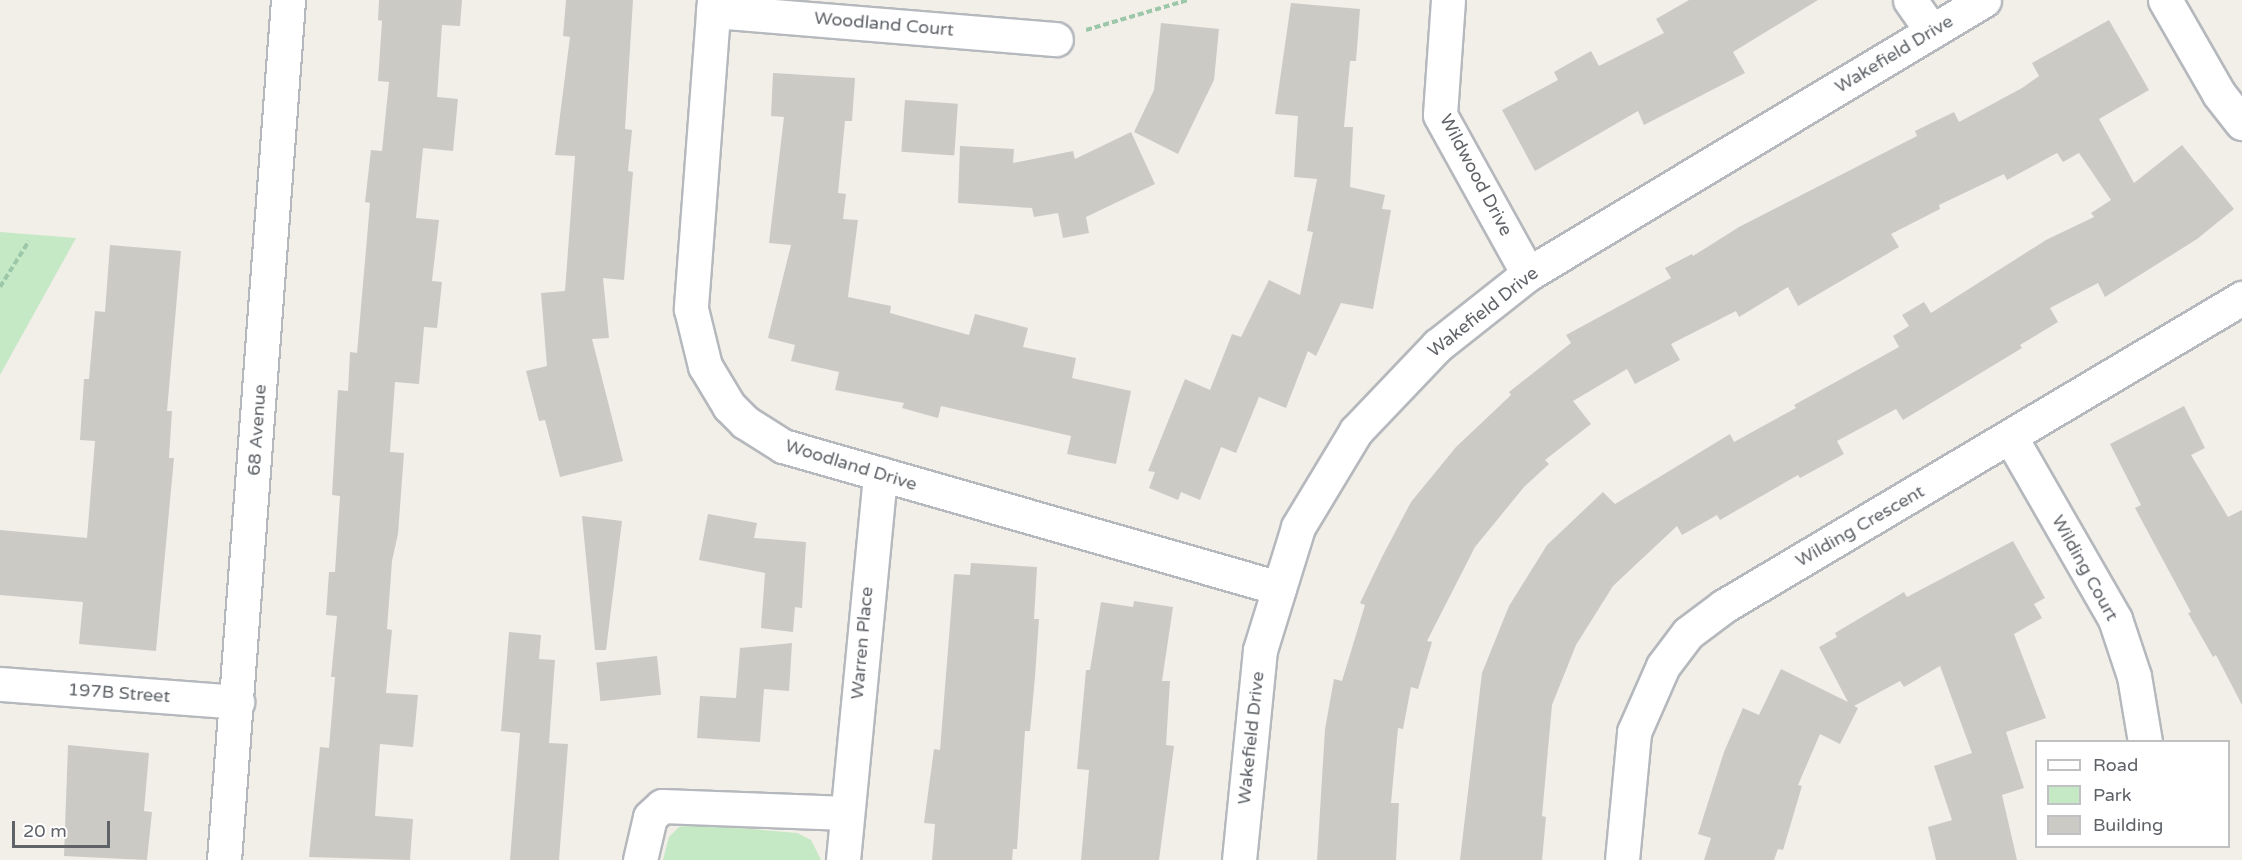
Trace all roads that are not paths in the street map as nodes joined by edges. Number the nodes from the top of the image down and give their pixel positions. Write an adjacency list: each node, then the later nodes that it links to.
1 (288, 0): 16 (street, 68 Avenue)
2 (1448, 0): 10 (street, Wildwood Drive)
3 (1910, 0): 7 (street)
4 (1984, 0): 7 (street, Wakefield Drive)
5 (2165, 0): 9 (street)
6 (713, 5): 8 (street, Woodland Court); 13 (street, Woodland Drive)
7 (1932, 31): 10 (street, Wakefield Drive)
8 (1056, 39)
9 (2242, 123)
10 (1528, 274): 14 (street, Wakefield Drive)
11 (2242, 298): 12 (street, Wilding Crescent)
12 (2011, 438): 17 (street, Wilding Court); 23 (street, Wilding Crescent)
13 (880, 474): 14 (street, Woodland Drive); 18 (street, Warren Place)
14 (1280, 588): 22 (street, Wakefield Drive)
15 (0, 684): 16 (street, 197B Street)
16 (237, 702): 19 (street, 68 Avenue)
17 (2145, 740)
18 (847, 813): 20 (street); 21 (street, Warren Place)
19 (224, 860)
20 (640, 860)
21 (843, 860)
22 (1239, 860)
23 (1622, 860)

